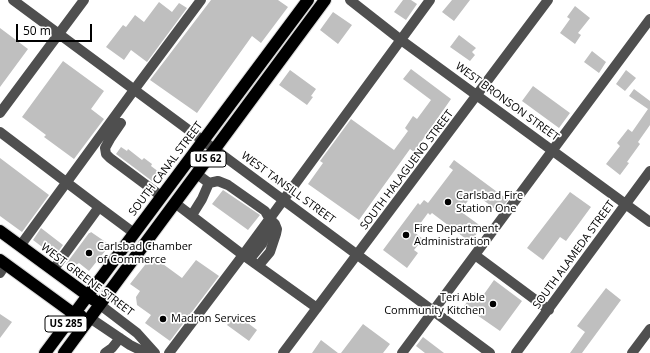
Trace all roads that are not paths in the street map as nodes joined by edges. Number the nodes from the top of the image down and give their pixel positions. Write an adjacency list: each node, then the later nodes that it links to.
1 (12, 0): 10 (street, WEST TANSILL STREET)
2 (84, 0): 10 (street)
3 (201, 0): 12 (street)
4 (308, 0): 17 (highway, SOUTH CANAL STREET / US 62)
5 (325, 0): 18 (highway, US 62)
6 (350, 0): 11 (street, WEST BRONSON STREET)
7 (430, 0): 11 (street)
8 (548, 0): 13 (street, SOUTH HALAGUENO STREET)
9 (650, 19): 19 (street)
10 (58, 34): 12 (street, WEST TANSILL STREET); 14 (street)
11 (401, 40): 13 (street, WEST BRONSON STREET); 25 (street)
12 (134, 90): 17 (street, WEST TANSILL STREET); 22 (street)
13 (478, 95): 19 (street, WEST BRONSON STREET); 35 (street, SOUTH HALAGUENO STREET)
14 (0, 112)
15 (121, 124): 24 (street)
16 (0, 132): 22 (street)
17 (203, 140): 18 (street, WEST TANSILL STREET); 24 (highway, SOUTH CANAL STREET / US 62)
18 (215, 149): 21 (highway, US 62); 25 (street, WEST TANSILL STREET)
19 (552, 150): 27 (street, WEST BRONSON STREET); 36 (street)
20 (650, 171): 27 (street, SOUTH ALAMEDA STREET)
21 (197, 174): 23 (street); 26 (highway, US 62)
22 (66, 183): 28 (street); 34 (street)
23 (209, 183): 29 (street); 30 (street)
24 (161, 196): 33 (highway, SOUTH CANAL STREET / US 62)
25 (284, 200): 30 (street); 35 (street, WEST TANSILL STREET)
26 (175, 202): 29 (street); 42 (highway, US 62)
27 (626, 204): 31 (street, WEST BRONSON STREET); 44 (street, SOUTH ALAMEDA STREET)
28 (98, 207): 33 (street); 40 (street)
29 (192, 215): 37 (street)
30 (269, 218): 37 (street); 38 (street)
31 (650, 222)
32 (0, 231): 34 (highway, WEST GREENE STREET)
33 (134, 233): 41 (highway, SOUTH CANAL STREET / US 62)
34 (20, 246): 40 (highway, WEST GREENE STREET)
35 (358, 255): 43 (street, SOUTH HALAGUENO STREET); 45 (street, WEST TANSILL STREET)
36 (475, 255): 44 (street); 45 (street)
37 (246, 257): 38 (street); 55 (street)
38 (259, 265): 43 (street)
39 (2, 266): 46 (highway)
40 (52, 270): 41 (highway, WEST GREENE STREET)
41 (88, 296): 42 (highway, WEST GREENE STREET); 46 (highway, SOUTH CANAL STREET / US 285)
42 (99, 304): 47 (highway, US 62); 54 (street, WEST GREENE STREET)
43 (317, 308): 56 (street, SOUTH HALAGUENO STREET)
44 (549, 310): 59 (street, SOUTH ALAMEDA STREET)
45 (433, 311): 57 (street); 58 (street, WEST TANSILL STREET)
46 (74, 314): 47 (highway); 50 (highway, SOUTH CANAL STREET / US 285)
47 (90, 318): 49 (street); 51 (highway, US 285)
48 (650, 329): 60 (street)
49 (120, 338): 52 (street); 53 (street)
50 (45, 353)
51 (64, 353)
52 (105, 353)
53 (146, 353)
54 (155, 353)
55 (169, 353)
56 (283, 353)
57 (402, 353)
58 (490, 353)
59 (516, 353)
60 (632, 353)

